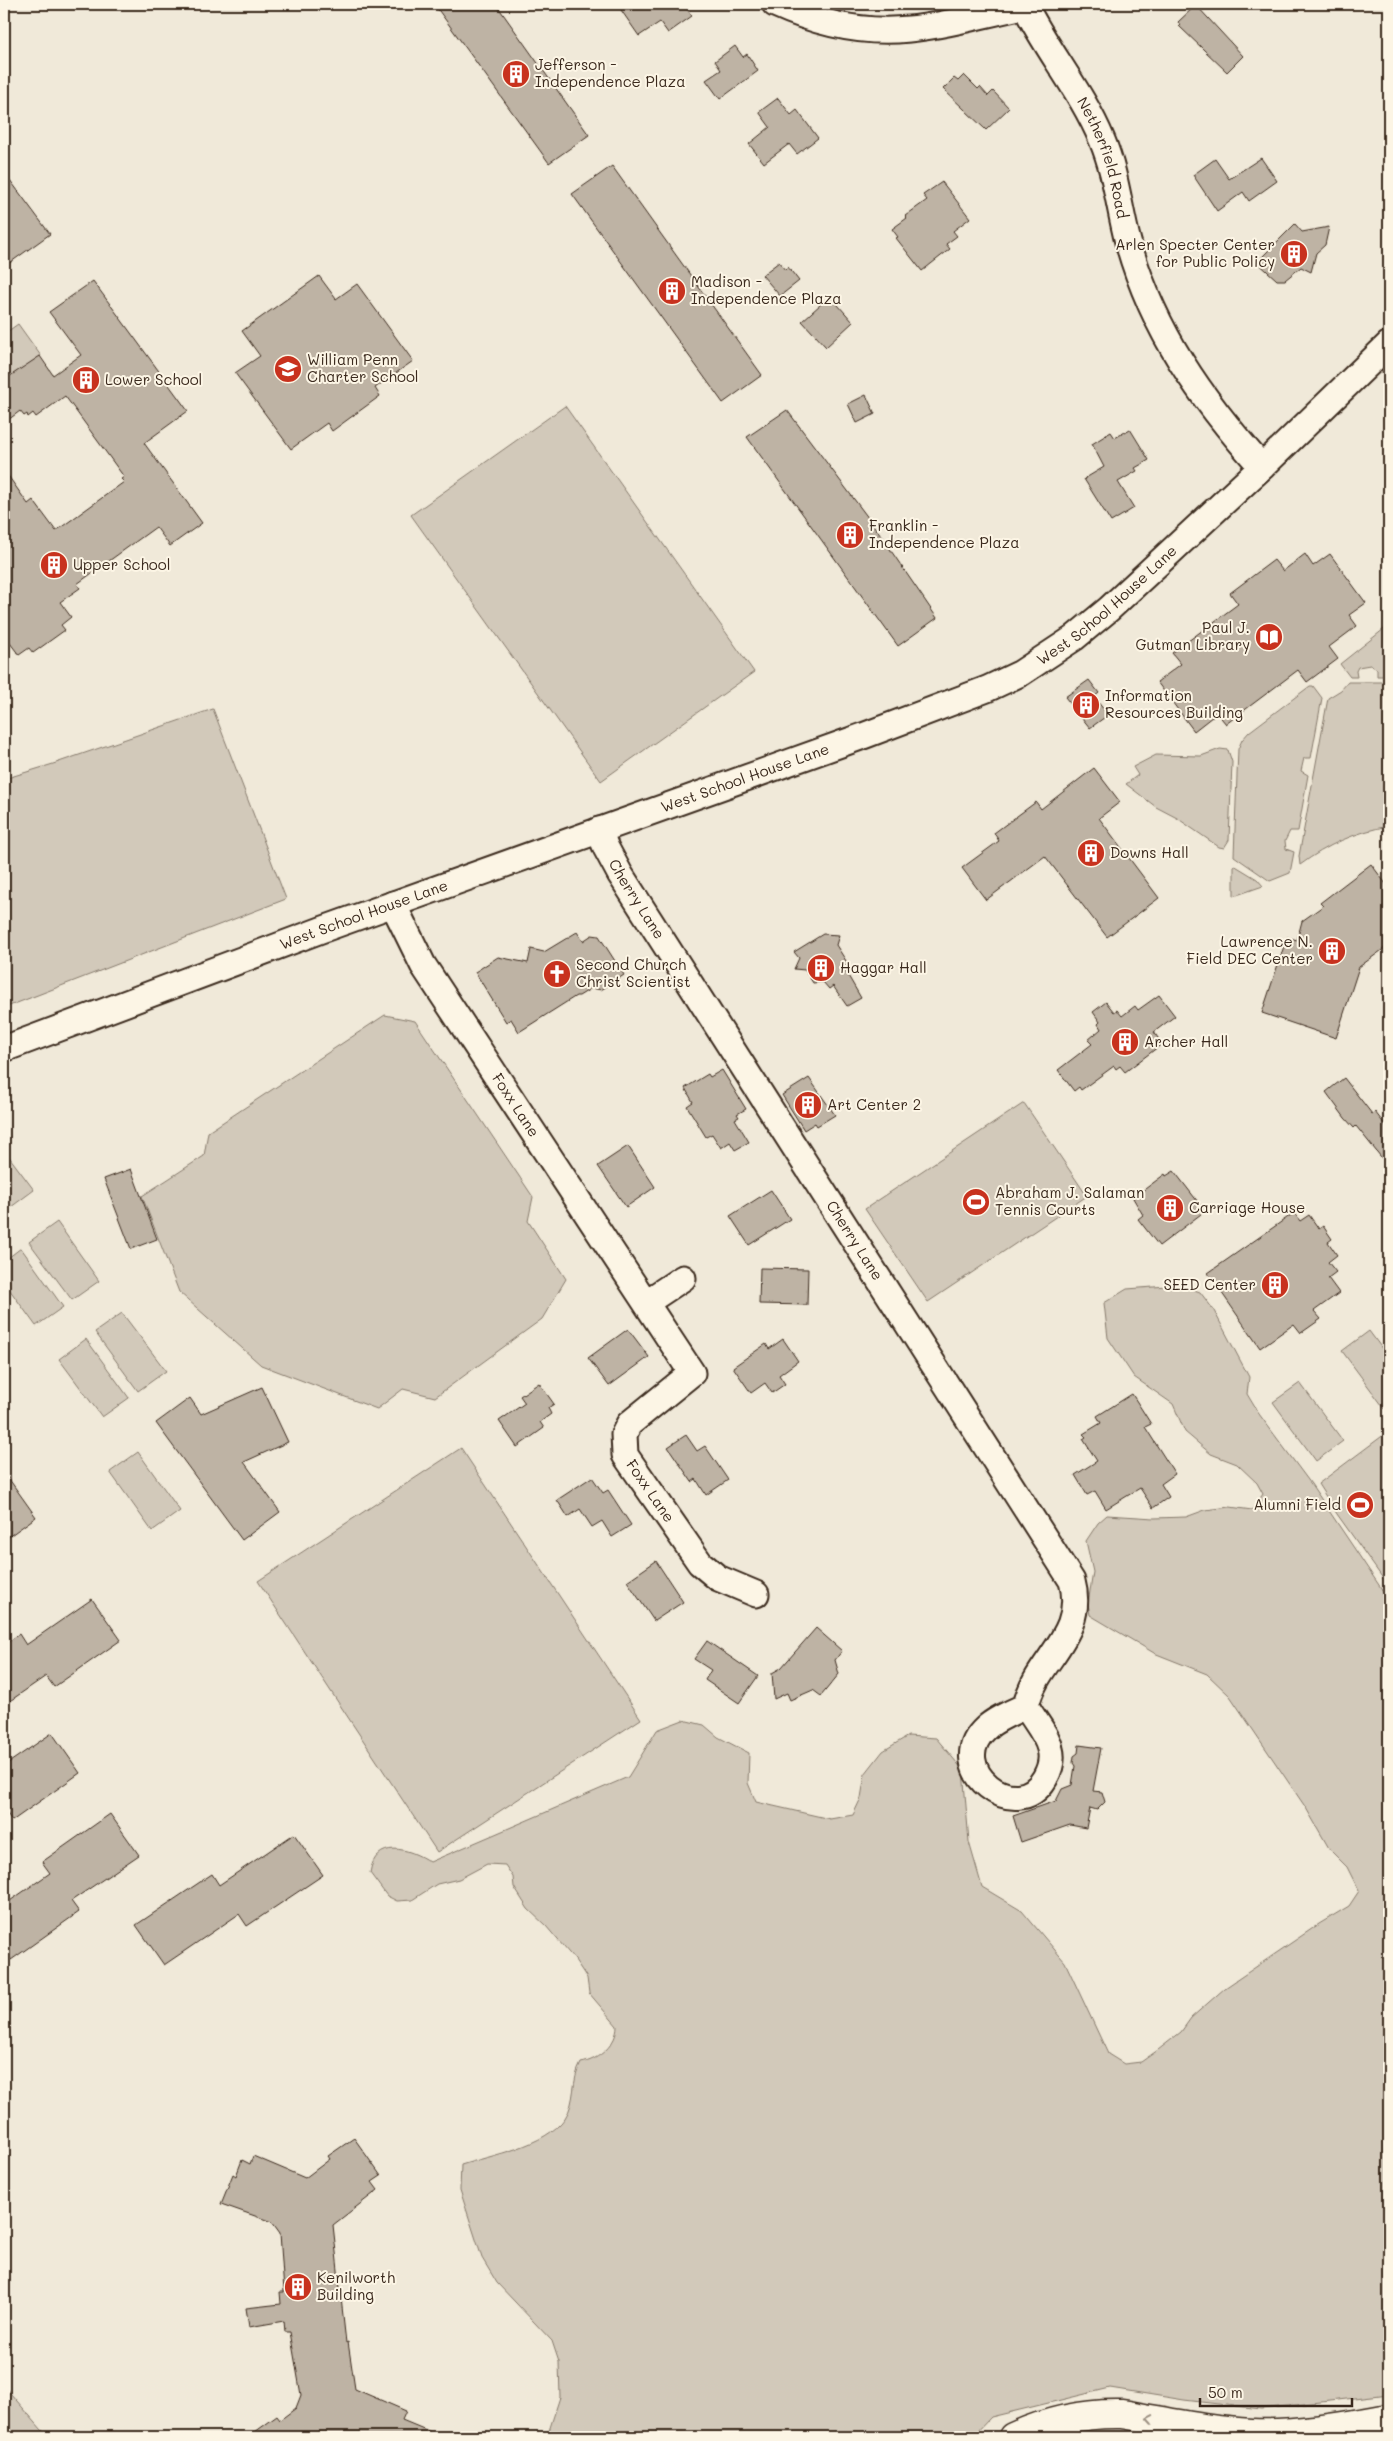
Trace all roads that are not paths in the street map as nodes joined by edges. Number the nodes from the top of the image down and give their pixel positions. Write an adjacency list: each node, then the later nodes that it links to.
1 (775, 4): 2 (street)
2 (1025, 5): 4 (street, Netherfield Road)
3 (1389, 344): 4 (street, West School House Lane)
4 (1262, 467): 5 (street, West School House Lane)
5 (599, 830): 6 (street, West School House Lane); 11 (street, Cherry Lane)
6 (393, 904): 7 (street, West School House Lane); 9 (street, Foxx Lane)
7 (4, 1049)
8 (683, 1278): 9 (street)
9 (647, 1302): 10 (street, Foxx Lane)
10 (756, 1594)
11 (1026, 1706)
12 (1389, 2418): 13 (main road, one-way to 13)
13 (1013, 2437)

